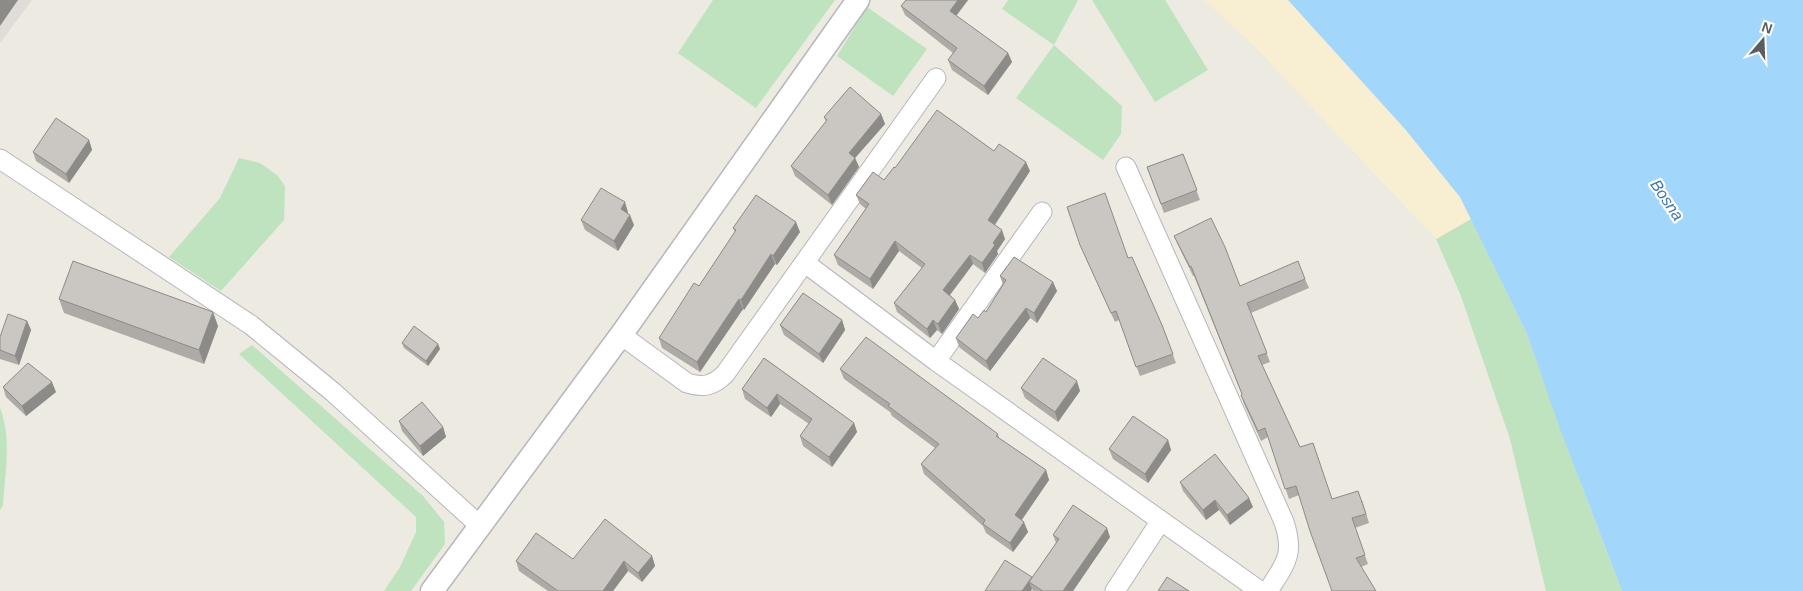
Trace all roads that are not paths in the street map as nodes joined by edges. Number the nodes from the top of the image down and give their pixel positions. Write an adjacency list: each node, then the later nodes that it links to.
1 (858, 0): 7 (street)
2 (936, 78): 6 (street)
3 (0, 159): 10 (street)
4 (1126, 167): 14 (street)
5 (1042, 212): 8 (street)
6 (805, 263): 7 (street); 8 (street)
7 (621, 335): 10 (street)
8 (936, 361): 9 (street)
9 (1160, 522): 12 (street); 13 (street)
10 (479, 525): 11 (street)
11 (432, 591)
12 (1115, 591)
13 (1260, 591)
14 (1268, 591)

